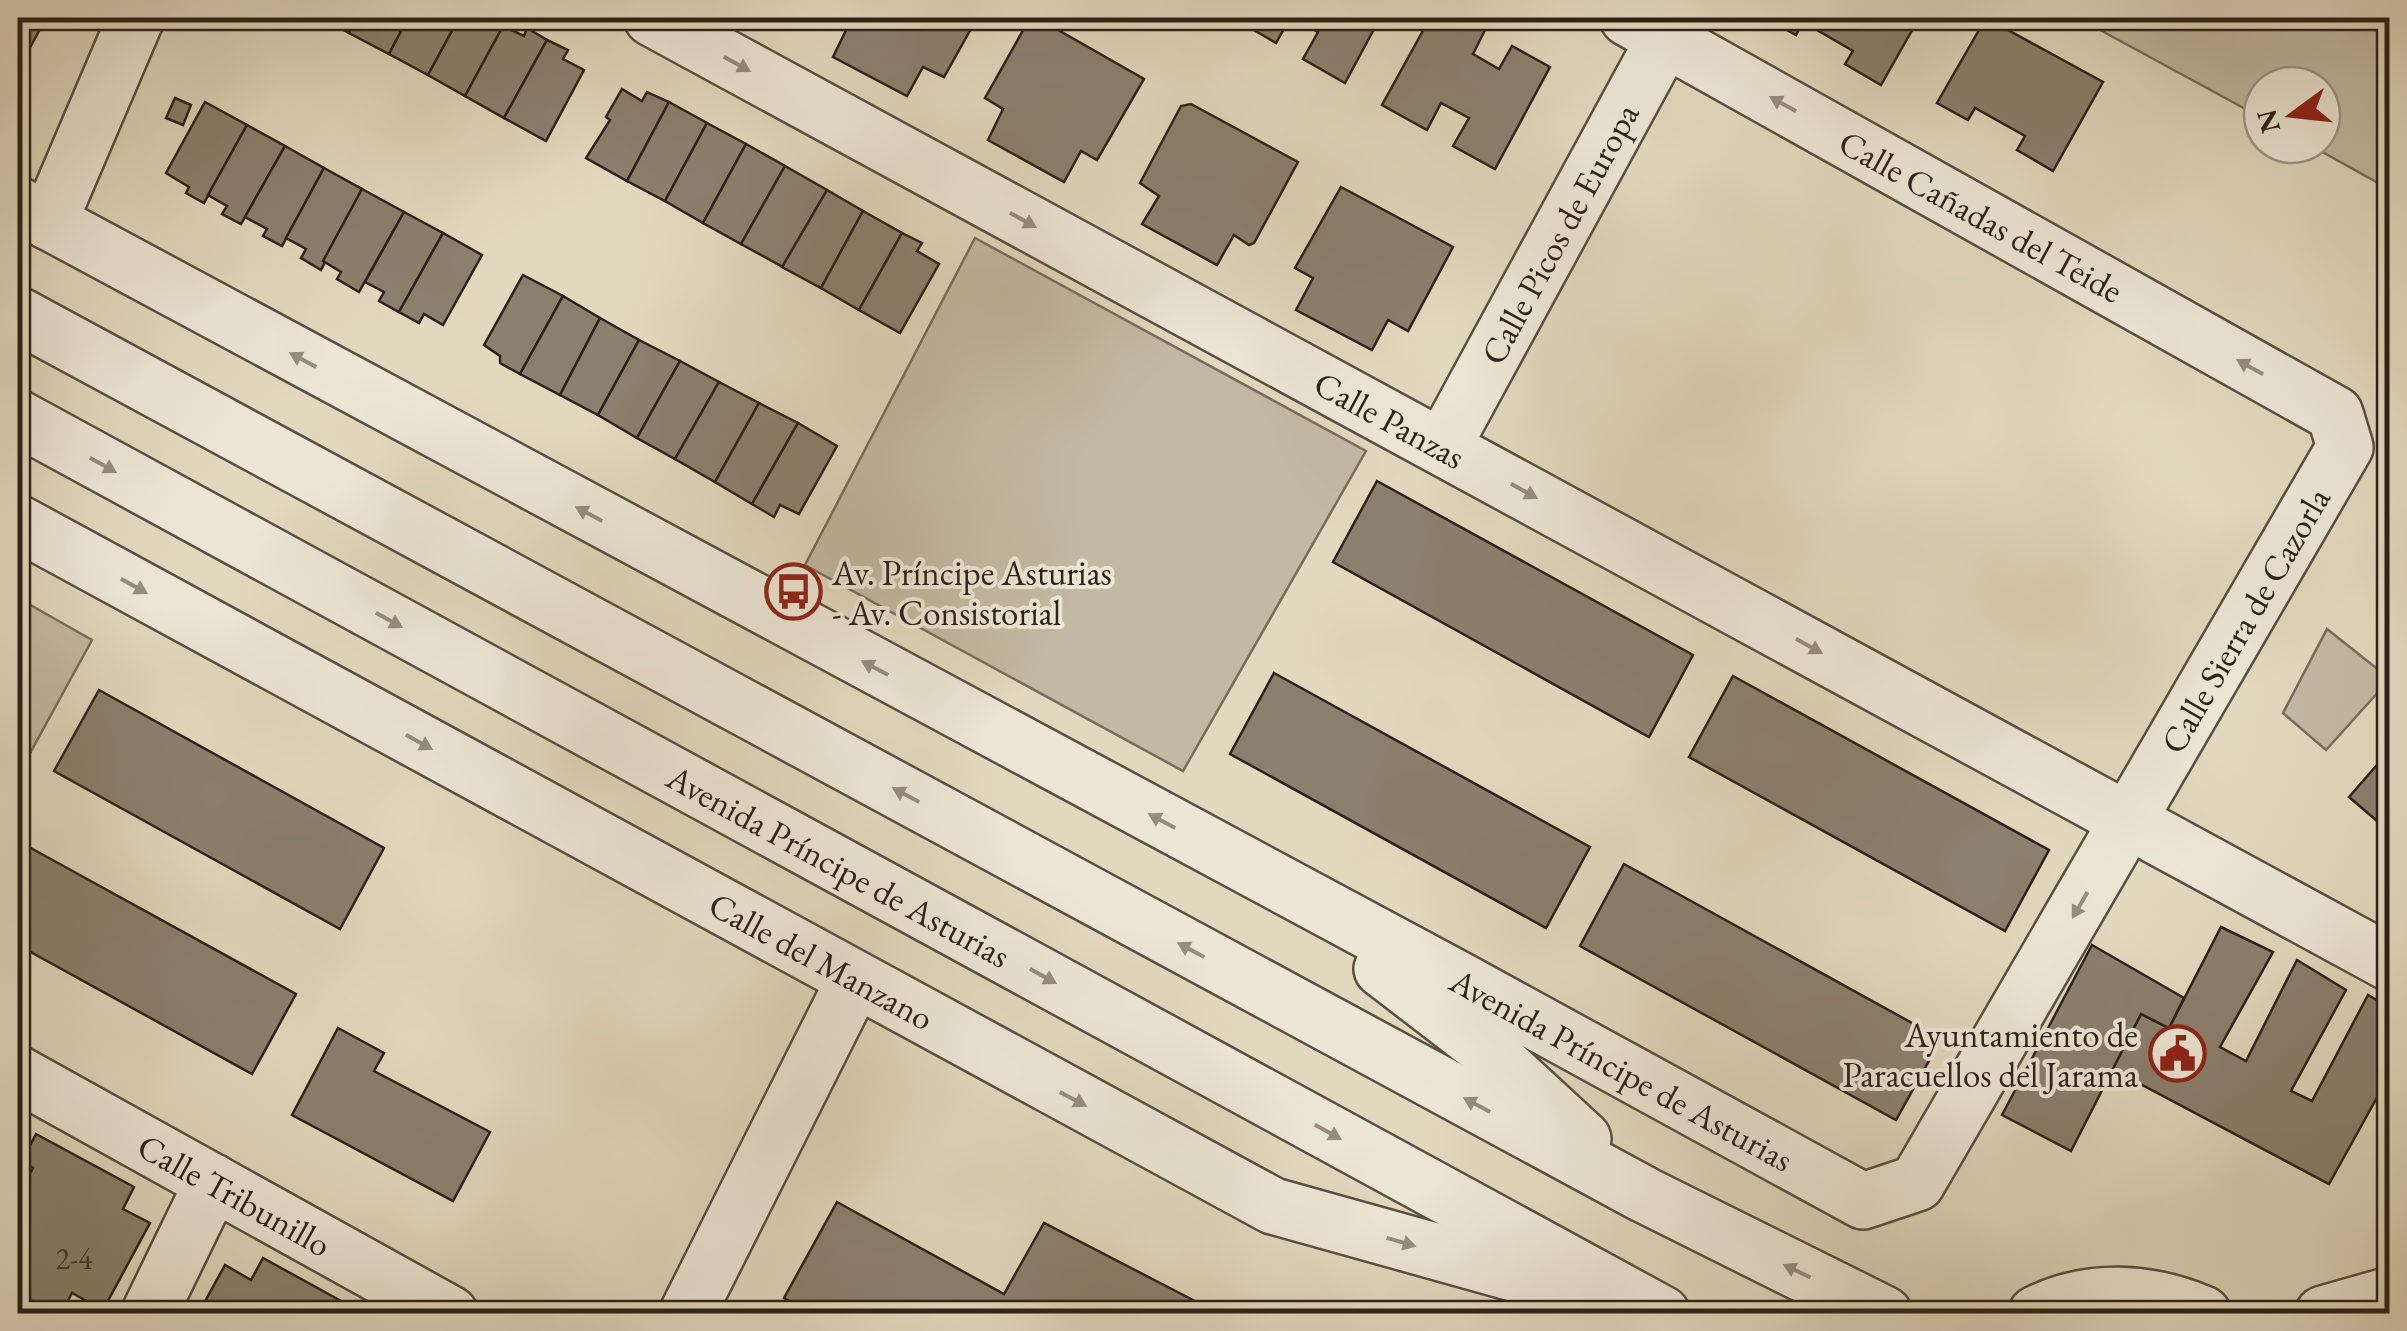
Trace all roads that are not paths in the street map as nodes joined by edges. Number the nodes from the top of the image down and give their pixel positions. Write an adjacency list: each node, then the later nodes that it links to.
1 (136, 18): 4 (street)
2 (652, 18): 8 (street, Calle Panzas, one-way to 8)
3 (1656, 24): 6 (street, Calle Cañadas del Teide, one-way to 3); 8 (street, Calle Picos de Europa)
4 (33, 214): 11 (street, Avenida Príncipe de Asturias, one-way to 4)
5 (18, 315): 16 (street, Avenida Príncipe de Asturias, one-way to 5)
6 (2334, 414): 10 (street, Calle Sierra de Cazorla)
7 (18, 418): 22 (street, Avenida Príncipe de Asturias, one-way to 22)
8 (1443, 446): 10 (street, Calle Panzas, one-way to 10)
9 (18, 523): 13 (street, Calle del Manzano, one-way to 13)
10 (2129, 821): 12 (street); 17 (street, Calle Sierra de Cazorla, one-way to 17)
11 (1221, 852): 16 (street, Avenida Príncipe de Asturias); 17 (street, Avenida Príncipe de Asturias)
12 (2390, 963)
13 (854, 980): 21 (street); 22 (street, Calle del Manzano, one-way to 22)
14 (18, 1074): 15 (street, Calle Tribunillo)
15 (213, 1182): 19 (street); 20 (street, Calle Tribunillo)
16 (1644, 1195): 23 (street, Avenida Príncipe de Asturias, one-way to 16)
17 (1863, 1201)
18 (2390, 1294): 26 (street)
19 (148, 1314)
20 (450, 1314)
21 (688, 1314)
22 (1660, 1314)
23 (1884, 1314)
24 (2036, 1314): 25 (street)
25 (2203, 1314)
26 (2323, 1314)

